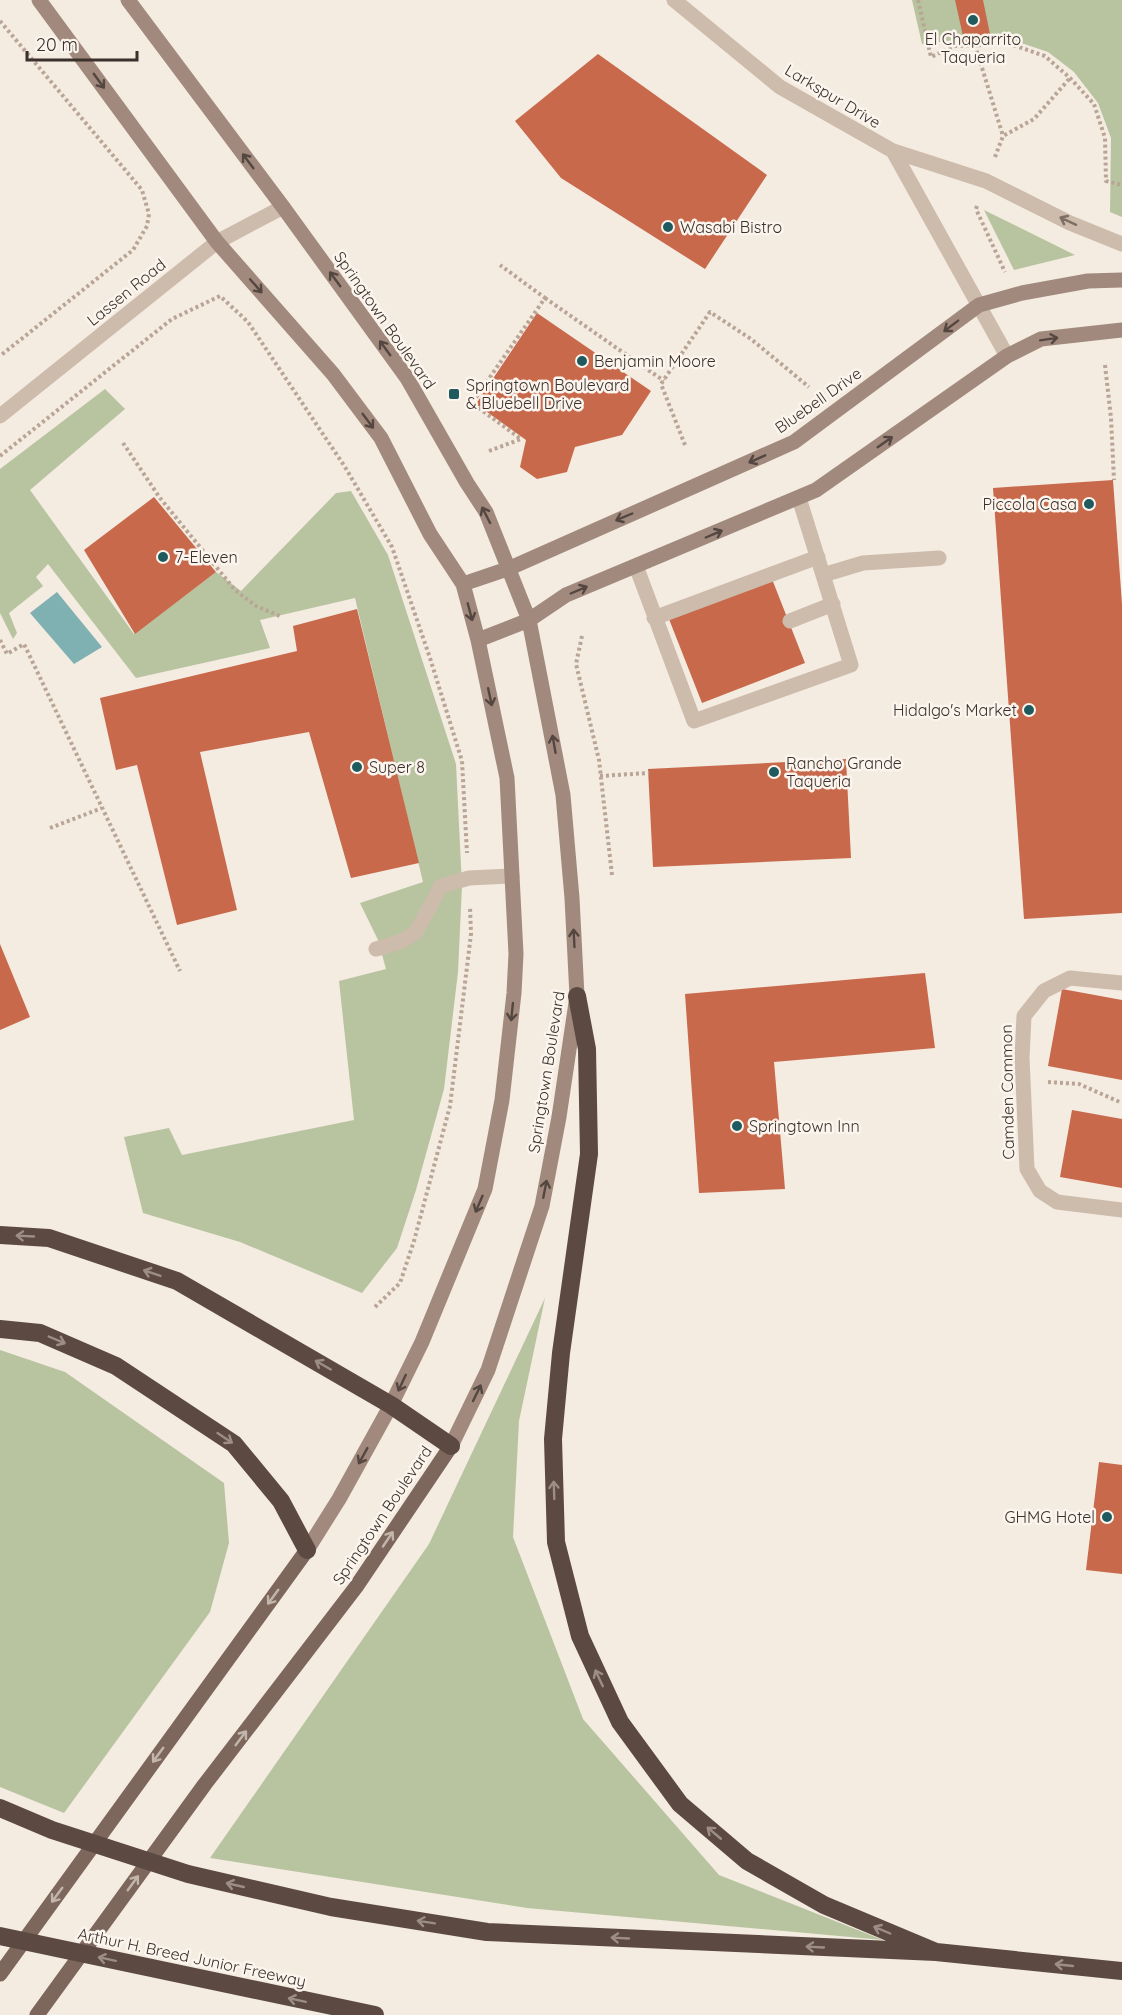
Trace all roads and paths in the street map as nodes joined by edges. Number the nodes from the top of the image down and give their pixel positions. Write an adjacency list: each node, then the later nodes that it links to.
1 (39, 0): 14 (street, one-way to 14)
2 (128, 0): 13 (street, Springtown Boulevard, one-way to 2)
3 (674, 0): 9 (street, Larkspur Drive)
4 (918, 0): 6 (path)
5 (0, 21): 22 (path)
6 (975, 45): 7 (path); 8 (path)
7 (1070, 78): 8 (path); 11 (path)
8 (1003, 136): 10 (path)
9 (892, 151): 15 (street, Larkspur Drive, one-way to 9); 20 (street)
10 (993, 163)
11 (1122, 185)
12 (980, 199): 17 (path)
13 (283, 207): 14 (street, Lassen Road); 38 (street, Springtown Boulevard, one-way to 13)
14 (217, 242): 27 (street, Lassen Road); 40 (street, one-way to 40)
15 (1122, 244)
16 (500, 265): 19 (path)
17 (1007, 276)
18 (1122, 280): 20 (street, Bluebell Drive)
19 (545, 298): 25 (path); 30 (path)
20 (978, 305): 23 (street); 38 (street, Bluebell Drive, one-way to 38)
21 (1122, 330): 23 (street, one-way to 21)
22 (0, 356)
23 (1007, 356): 33 (street, one-way to 23)
24 (1104, 365): 32 (path)
25 (664, 381): 26 (path); 29 (path)
26 (809, 387)
27 (2, 411)
28 (123, 443): 42 (path)
29 (685, 445)
30 (489, 451)
31 (0, 456): 34 (path)
32 (1114, 480)
33 (799, 498): 35 (street); 37 (street, one-way to 33)
34 (392, 547)
35 (818, 557): 39 (street); 43 (street)
36 (939, 558): 39 (street)
37 (636, 566): 43 (street); 44 (street, one-way to 37)
38 (510, 568): 40 (street, Bluebell Drive); 44 (street, Springtown Boulevard)
39 (824, 575): 41 (street)
40 (463, 584): 48 (street, one-way to 48)
41 (833, 604): 43 (street); 45 (street)
42 (282, 617)
43 (654, 618)
44 (529, 620): 48 (street); 58 (street, Springtown Boulevard, one-way to 44)
45 (790, 621)
46 (582, 636): 50 (path)
47 (0, 640): 51 (path)
48 (478, 640): 54 (street, one-way to 54)
49 (649, 773): 50 (path)
50 (600, 776): 53 (path)
51 (102, 808): 52 (path); 56 (path)
52 (50, 828)
53 (612, 875)
54 (512, 876): 55 (street); 64 (street, one-way to 64)
55 (376, 950)
56 (180, 971)
57 (1122, 983): 59 (street, Camden Common)
58 (577, 996): 65 (street, Springtown Boulevard, one-way to 58); 69 (highway, one-way to 58)
59 (1023, 1083): 60 (path); 61 (street, Camden Common)
60 (1122, 1103)
61 (1122, 1210)
62 (0, 1235): 64 (highway, one-way to 62)
63 (0, 1329): 66 (highway, one-way to 66)
64 (392, 1405): 65 (highway); 66 (street, one-way to 66)
65 (451, 1446): 72 (main road, Springtown Boulevard, one-way to 65)
66 (307, 1550): 71 (main road, one-way to 71)
67 (0, 1808): 69 (highway, one-way to 67)
68 (0, 1936): 73 (highway, Arthur H. Breed Junior Freeway, one-way to 68)
69 (936, 1952): 70 (highway, one-way to 69)
70 (1122, 1971)
71 (0, 1974)
72 (37, 2015)
73 (375, 2015)

